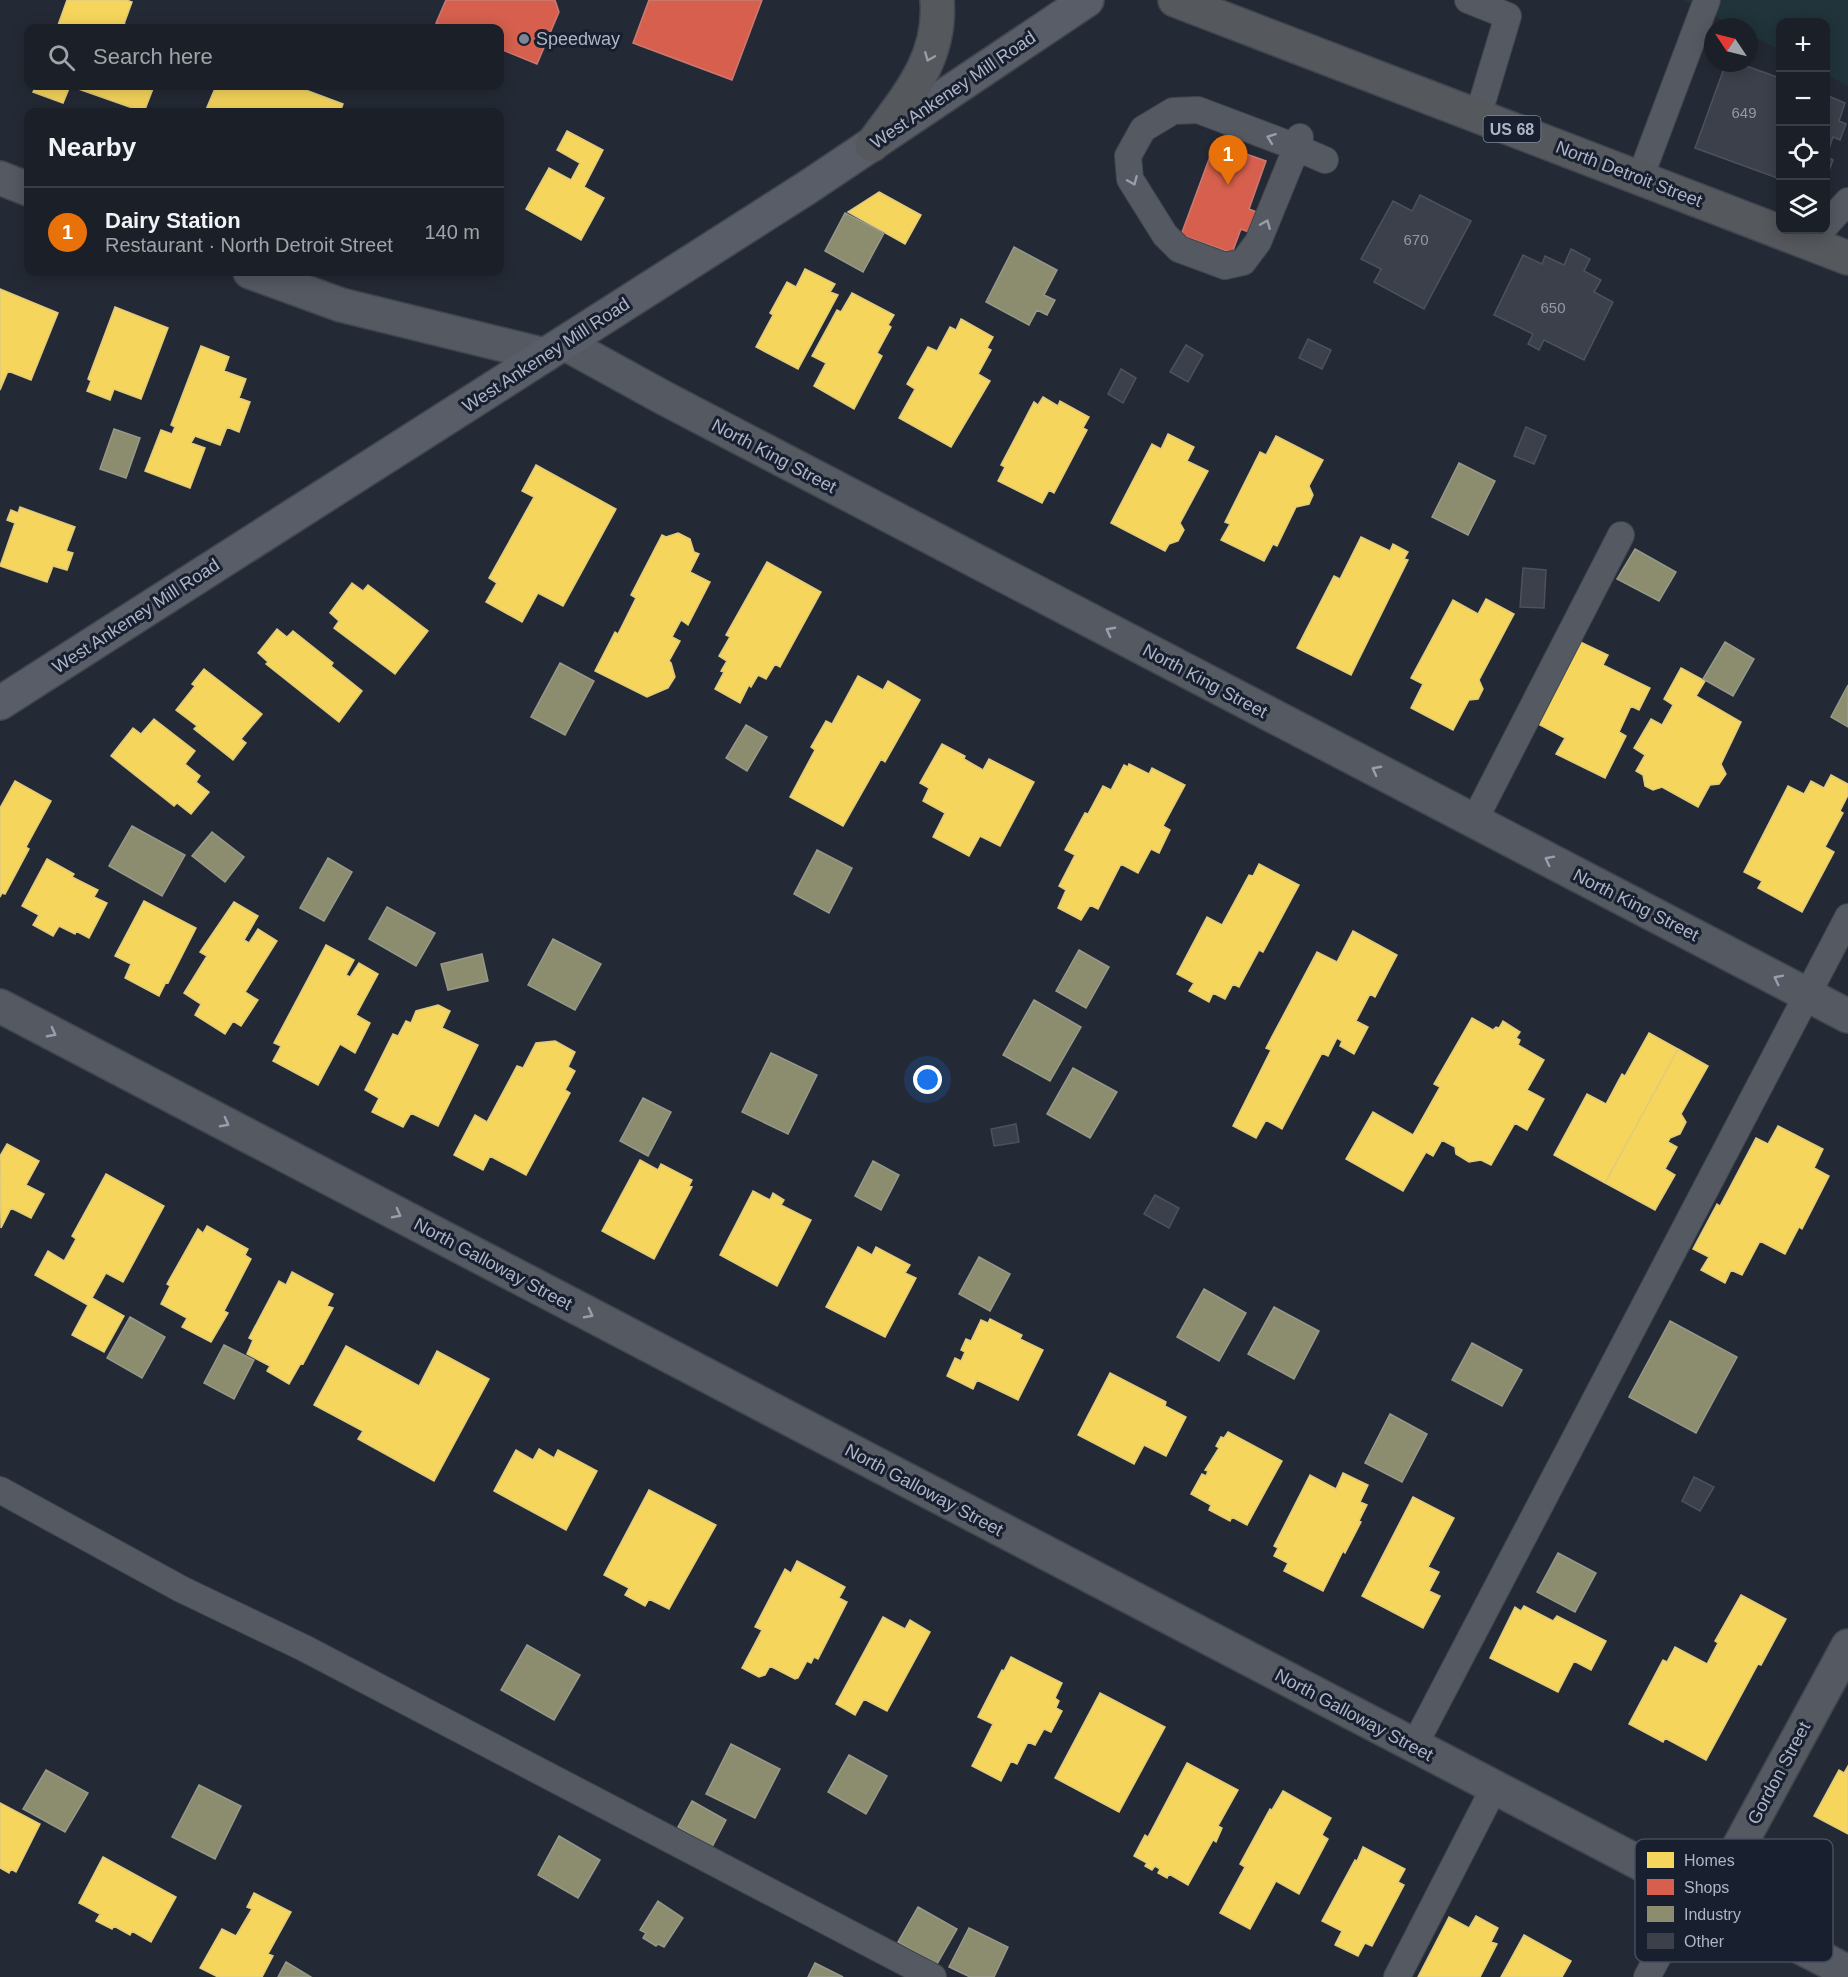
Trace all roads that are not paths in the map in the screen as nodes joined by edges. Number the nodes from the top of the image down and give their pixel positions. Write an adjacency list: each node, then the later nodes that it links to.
1 (937, 0): 8 (highway, one-way to 8)
2 (1087, 0): 8 (street, West Ankeney Mill Road)
3 (1175, 0): 6 (highway, North Detroit Street / US 68)
4 (1468, 0): 6 (lane)
5 (1707, 0): 11 (lane)
6 (1478, 116): 11 (highway, North Detroit Street / US 68)
7 (1298, 143): 7 (lane, one-way to 7); 9 (lane)
8 (872, 144): 19 (street, West Ankeney Mill Road)
9 (1325, 160)
10 (0, 178): 12 (street)
11 (1640, 178): 14 (highway, North Detroit Street / US 68)
12 (24, 187)
13 (1848, 201): 15 (lane)
14 (1776, 219)
15 (1830, 220)
16 (1820, 234): 17 (highway, North Detroit Street / US 68)
17 (1848, 258)
18 (261, 276): 19 (street, North King Street)
19 (554, 349): 21 (street, West Ankeney Mill Road); 22 (street, North King Street, one-way to 19)
20 (1621, 535): 22 (lane)
21 (0, 703)
22 (1474, 821): 24 (street, North King Street, one-way to 22)
23 (1848, 917): 24 (lane)
24 (1808, 995): 26 (street, North King Street); 29 (lane)
25 (0, 1006): 29 (street, North Galloway Street, one-way to 29)
26 (1848, 1016)
27 (0, 1490): 36 (lane)
28 (1848, 1646): 31 (street, Gordon Street)
29 (1414, 1746): 30 (street, North Galloway Street)
30 (1494, 1788): 32 (street, North Galloway Street); 37 (lane)
31 (1735, 1839)
32 (1635, 1861)
33 (1657, 1962): 38 (lane)
34 (1829, 1962): 35 (street, North Galloway Street)
35 (1848, 1972)
36 (933, 1977)
37 (1397, 1977)
38 (1647, 1977)

